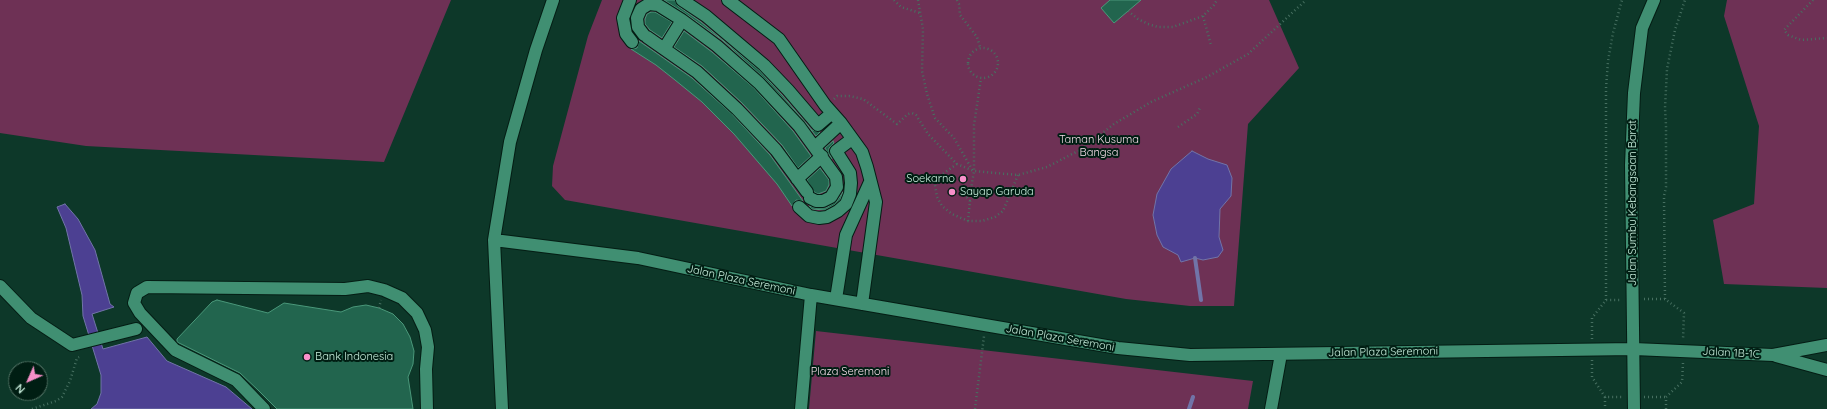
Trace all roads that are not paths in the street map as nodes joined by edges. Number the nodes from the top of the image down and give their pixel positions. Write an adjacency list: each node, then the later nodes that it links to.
1 (553, 0): 18 (street)
2 (630, 0): 7 (street)
3 (682, 0): 9 (street)
4 (728, 0): 9 (street)
5 (1654, 0): 25 (street, Jalan Sumbu Kebangsaan Barat)
6 (682, 20): 8 (street); 8 (street); 12 (street)
7 (632, 42)
8 (664, 49): 13 (street)
9 (829, 109): 10 (street)
10 (841, 123): 11 (street); 12 (street)
11 (852, 139): 14 (street); 15 (street)
12 (819, 151): 13 (street); 13 (street)
13 (797, 179)
14 (870, 182): 16 (street); 17 (street)
15 (799, 207)
16 (851, 224): 17 (street); 21 (street)
17 (873, 228): 22 (street)
18 (494, 240): 20 (street, Jalan Plaza Seremoni); 31 (street)
19 (0, 286): 23 (street)
20 (811, 295): 21 (street, Jalan Plaza Seremoni); 32 (street)
21 (836, 299): 22 (street, Jalan Plaza Seremoni)
22 (862, 304): 26 (street, Jalan Plaza Seremoni)
23 (136, 328)
24 (1827, 345): 27 (street, Jalan 1B-1C)
25 (1634, 349): 26 (street, Jalan Plaza Seremoni); 27 (street, Jalan 1B-1C); 34 (street, Jalan Sumbu Kebangsaan Barat)
26 (1281, 354): 33 (street)
27 (1773, 355): 28 (street)
28 (1827, 370)
29 (264, 409): 30 (street)
30 (427, 409)
31 (502, 409)
32 (801, 409)
33 (1271, 409)
34 (1634, 409)

